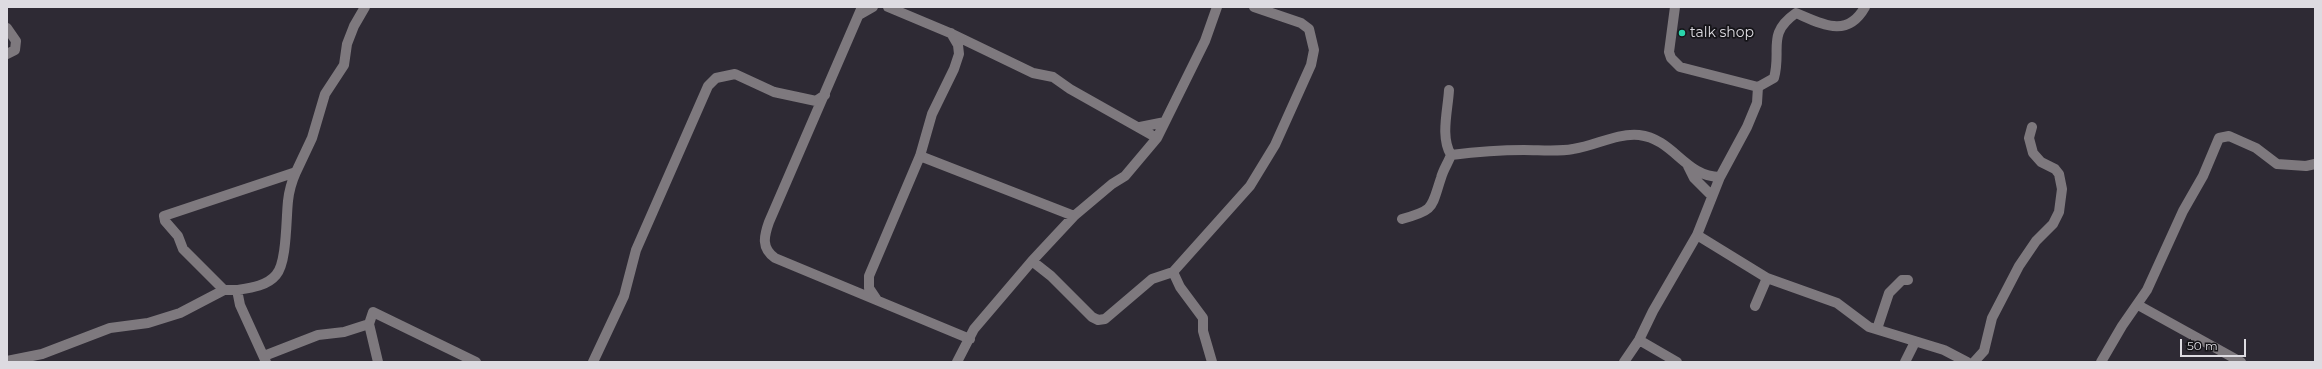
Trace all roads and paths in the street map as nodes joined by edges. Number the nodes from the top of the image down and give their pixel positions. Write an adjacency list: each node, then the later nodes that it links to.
1 (365, 7): 23 (street)
2 (873, 7): 8 (street)
3 (888, 7): 10 (street)
4 (1217, 7): 15 (street)
5 (1254, 7): 30 (street)
6 (1676, 7): 12 (street)
7 (1865, 7): 12 (street)
8 (860, 11): 14 (street)
9 (7, 28): 11 (street)
10 (950, 33): 16 (street); 20 (street)
11 (7, 54)
12 (1758, 87): 24 (street)
13 (1449, 90): 19 (street)
14 (825, 95): 36 (street); 49 (street)
15 (1165, 122): 16 (street); 18 (street)
16 (1140, 127): 18 (street)
17 (2032, 127): 56 (street)
18 (1158, 138): 26 (street)
19 (1451, 155): 22 (street); 27 (street)
20 (920, 156): 26 (street); 32 (street)
21 (2315, 164): 38 (street)
22 (1688, 166): 24 (street); 25 (street)
23 (296, 172): 34 (street); 35 (street)
24 (1720, 177): 25 (street)
25 (1712, 196): 28 (street)
26 (1074, 216): 29 (street)
27 (1402, 219)
28 (1697, 235): 31 (street); 43 (street)
29 (1032, 261): 30 (street); 42 (street)
30 (1173, 272): 51 (street)
31 (1767, 278): 39 (street); 41 (street)
32 (868, 280): 36 (street); 37 (street)
33 (1908, 280): 41 (street)
34 (224, 290): 35 (street); 46 (street)
35 (237, 290): 45 (street)
36 (852, 290): 37 (street)
37 (878, 301): 42 (street)
38 (2138, 304): 57 (street); 58 (street)
39 (1755, 306)
40 (368, 324): 45 (street); 47 (street); 48 (street)
41 (1877, 329): 44 (street)
42 (970, 339): 50 (street)
43 (1639, 340): 52 (street); 53 (street)
44 (1915, 342): 54 (street); 55 (street)
45 (265, 359)
46 (7, 361)
47 (378, 362)
48 (476, 362)
49 (593, 362)
50 (957, 362)
51 (1212, 362)
52 (1624, 362)
53 (1677, 362)
54 (1905, 362)
55 (1967, 362)
56 (1974, 362)
57 (2101, 362)
58 (2241, 362)

